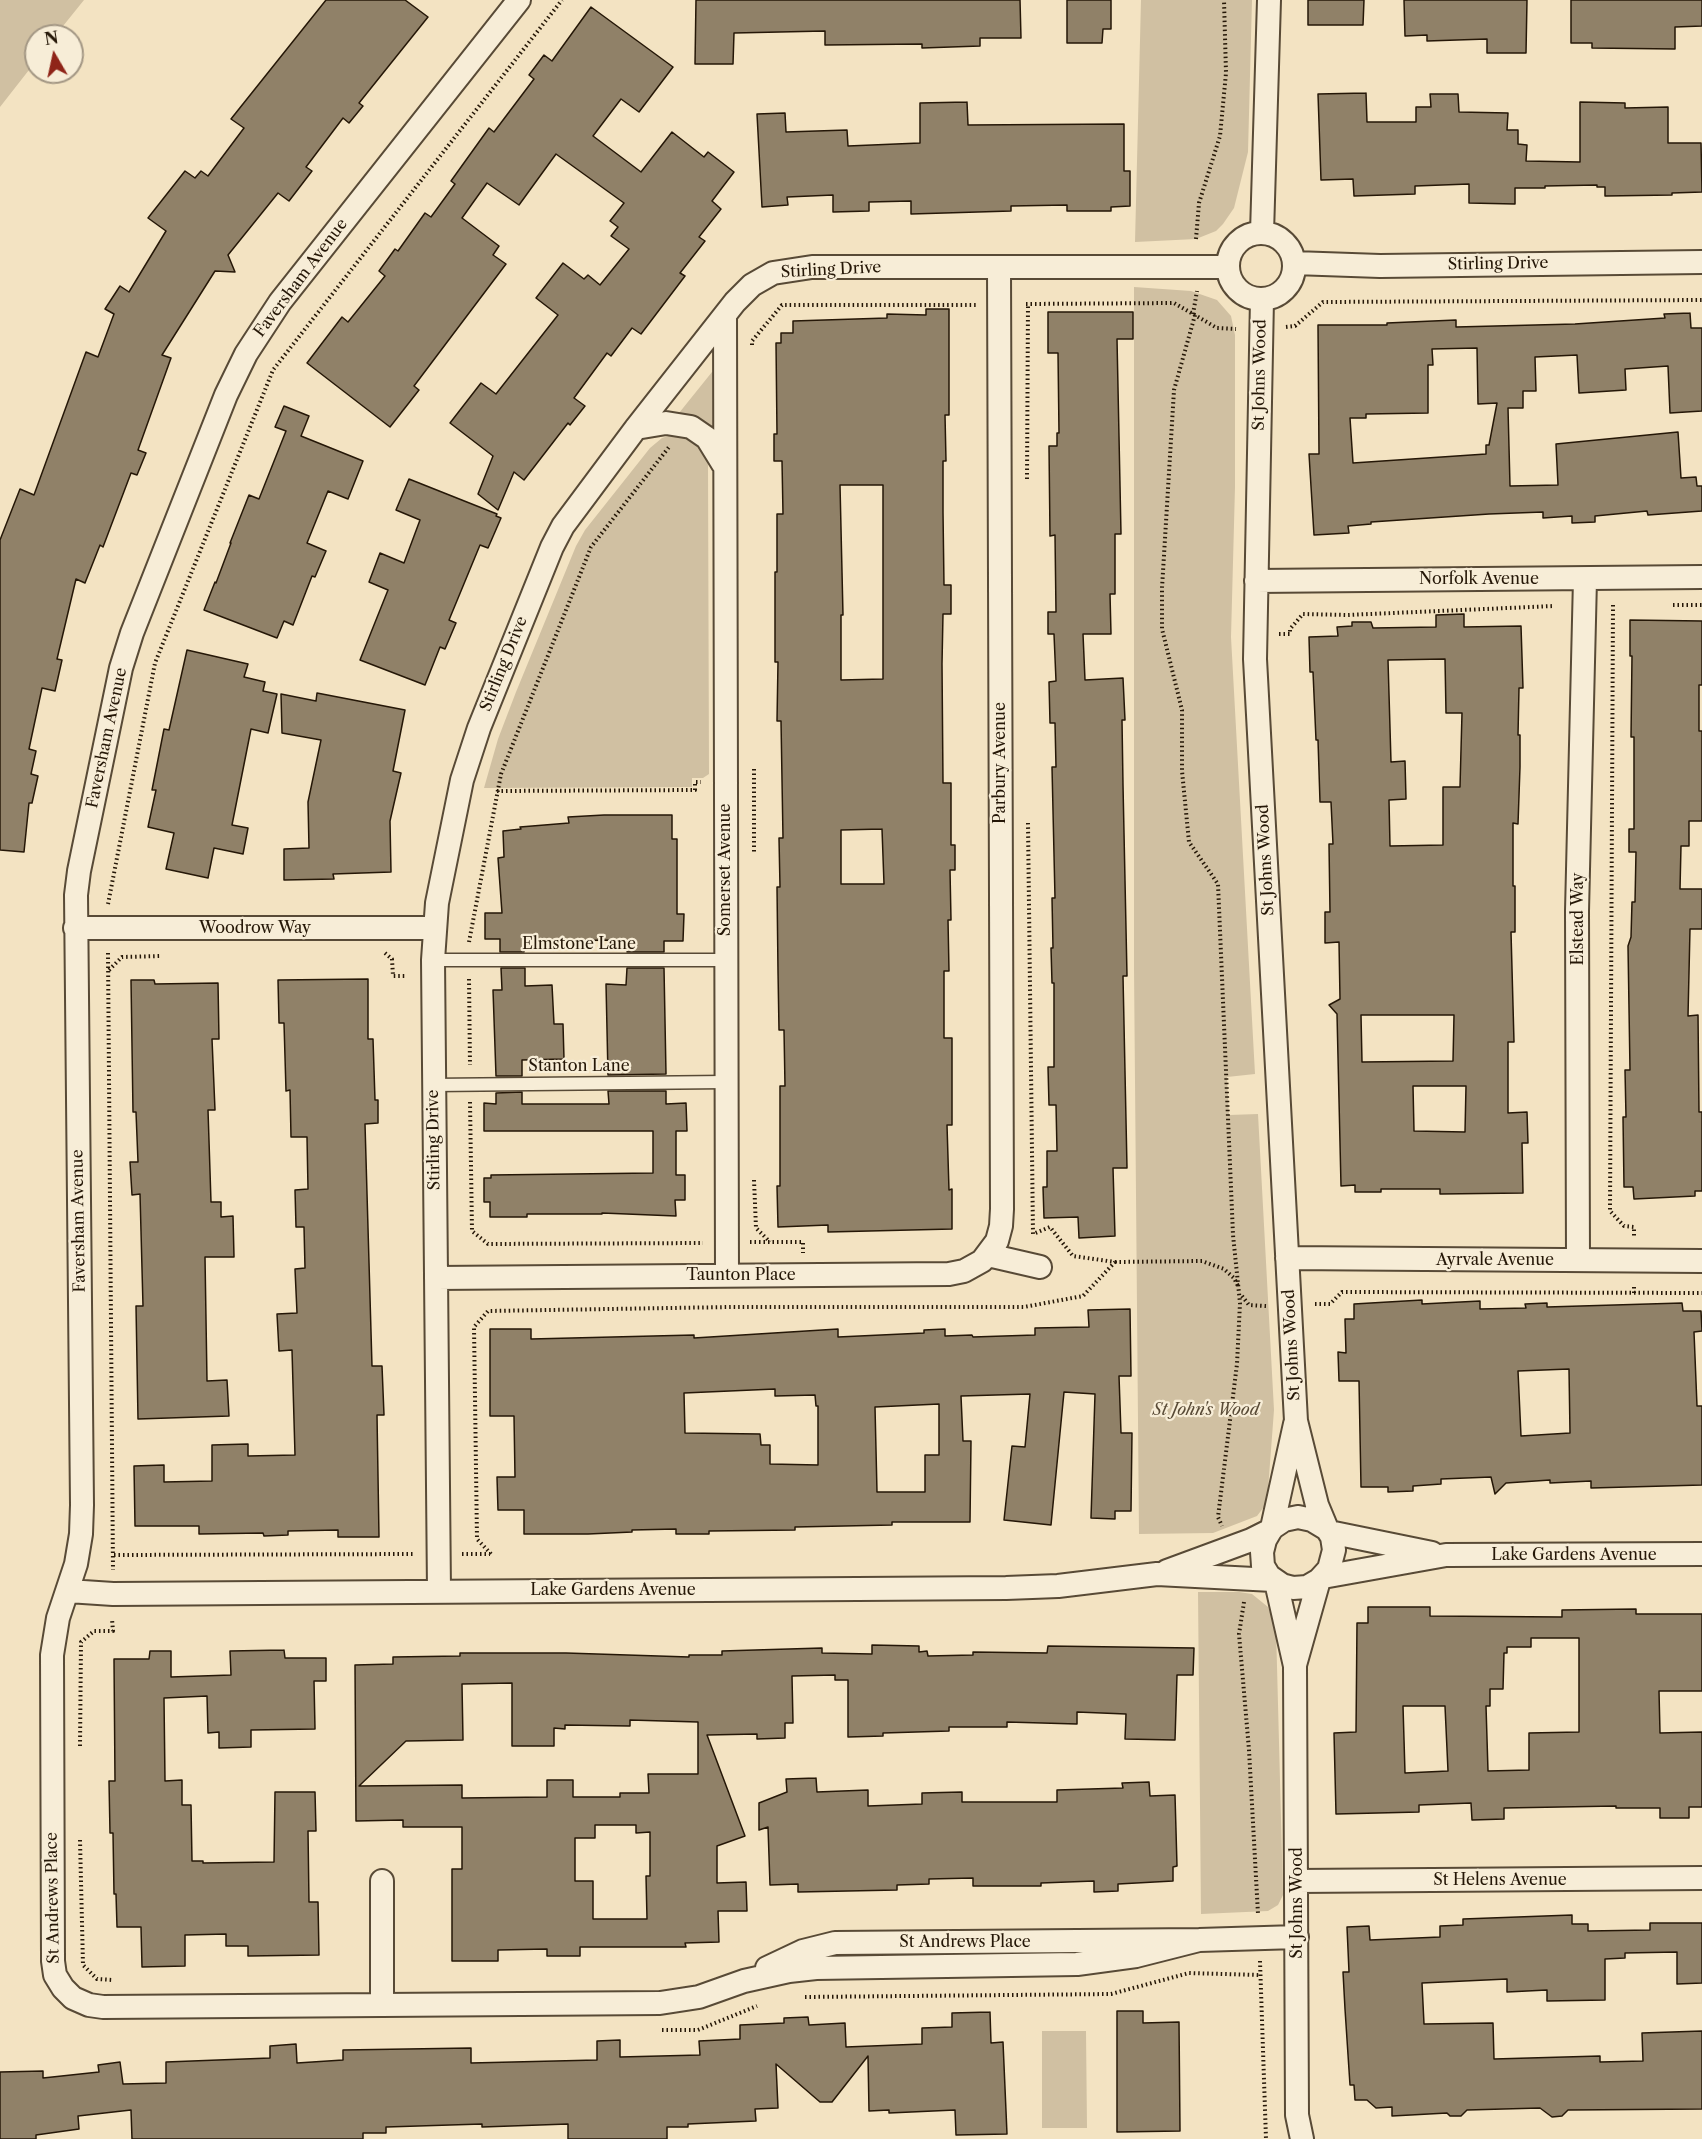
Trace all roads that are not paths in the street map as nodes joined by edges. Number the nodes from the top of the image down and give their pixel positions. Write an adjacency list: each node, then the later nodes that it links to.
1 (519, 0): 15 (street, Faversham Avenue)
2 (1269, 0): 3 (street)
3 (1262, 233): 5 (street); 7 (street)
4 (1702, 262): 5 (street, Stirling Drive)
5 (1294, 263): 8 (street)
6 (999, 267): 7 (street, Stirling Drive); 9 (street, Stirling Drive); 21 (street, Parbury Avenue)
7 (1227, 267): 8 (street)
8 (1262, 299): 14 (street, St Johns Wood)
9 (725, 315): 10 (street, Stirling Drive); 11 (street, Somerset Avenue)
10 (636, 428): 11 (street); 16 (street, Stirling Drive)
11 (724, 465): 18 (street, Somerset Avenue)
12 (1702, 577): 13 (street, Norfolk Avenue)
13 (1585, 579): 14 (street, Norfolk Avenue); 23 (street, Elstead Way)
14 (1256, 581): 22 (street, St Johns Wood)
15 (75, 928): 16 (street, Woodrow Way); 36 (street, Faversham Avenue)
16 (435, 928): 17 (street, Stirling Drive)
17 (433, 960): 18 (lane, Elmstone Lane); 20 (street, Stirling Drive)
18 (725, 960): 19 (street, Somerset Avenue)
19 (726, 1082): 20 (lane, Stanton Lane); 26 (street, Somerset Avenue)
20 (433, 1085): 27 (street, Stirling Drive)
21 (988, 1255): 25 (street); 26 (street, Taunton Place)
22 (1287, 1258): 23 (street, Ayrvale Avenue); 28 (street, St Johns Wood)
23 (1578, 1260): 24 (street, Ayrvale Avenue)
24 (1702, 1260)
25 (1040, 1267)
26 (727, 1274): 27 (street, Taunton Place)
27 (436, 1278): 37 (street, Stirling Drive)
28 (1296, 1420): 29 (street, St Johns Wood); 30 (street, St Johns Wood)
29 (1272, 1529): 30 (street); 33 (street, Lake Gardens Avenue); 35 (street)
30 (1328, 1531): 32 (street, Lake Gardens Avenue); 34 (street)
31 (1702, 1554): 32 (street, Lake Gardens Avenue)
32 (1446, 1556): 34 (street, Lake Gardens Avenue)
33 (1157, 1574): 35 (street, Lake Gardens Avenue); 37 (street, Lake Gardens Avenue)
34 (1321, 1579): 35 (street); 38 (street, St Johns Wood)
35 (1275, 1581): 38 (street, St Johns Wood)
36 (68, 1591): 37 (street, Lake Gardens Avenue); 43 (street, St Andrews Place)
37 (439, 1591)
38 (1295, 1666): 41 (street, St Johns Wood)
39 (1702, 1878): 41 (street, St Helens Avenue)
40 (382, 1881): 43 (street)
41 (1297, 1881): 42 (street, St Johns Wood)
42 (1297, 1937): 43 (street, St Andrews Place); 44 (street, St Johns Wood)
43 (382, 2004)
44 (1302, 2139)

